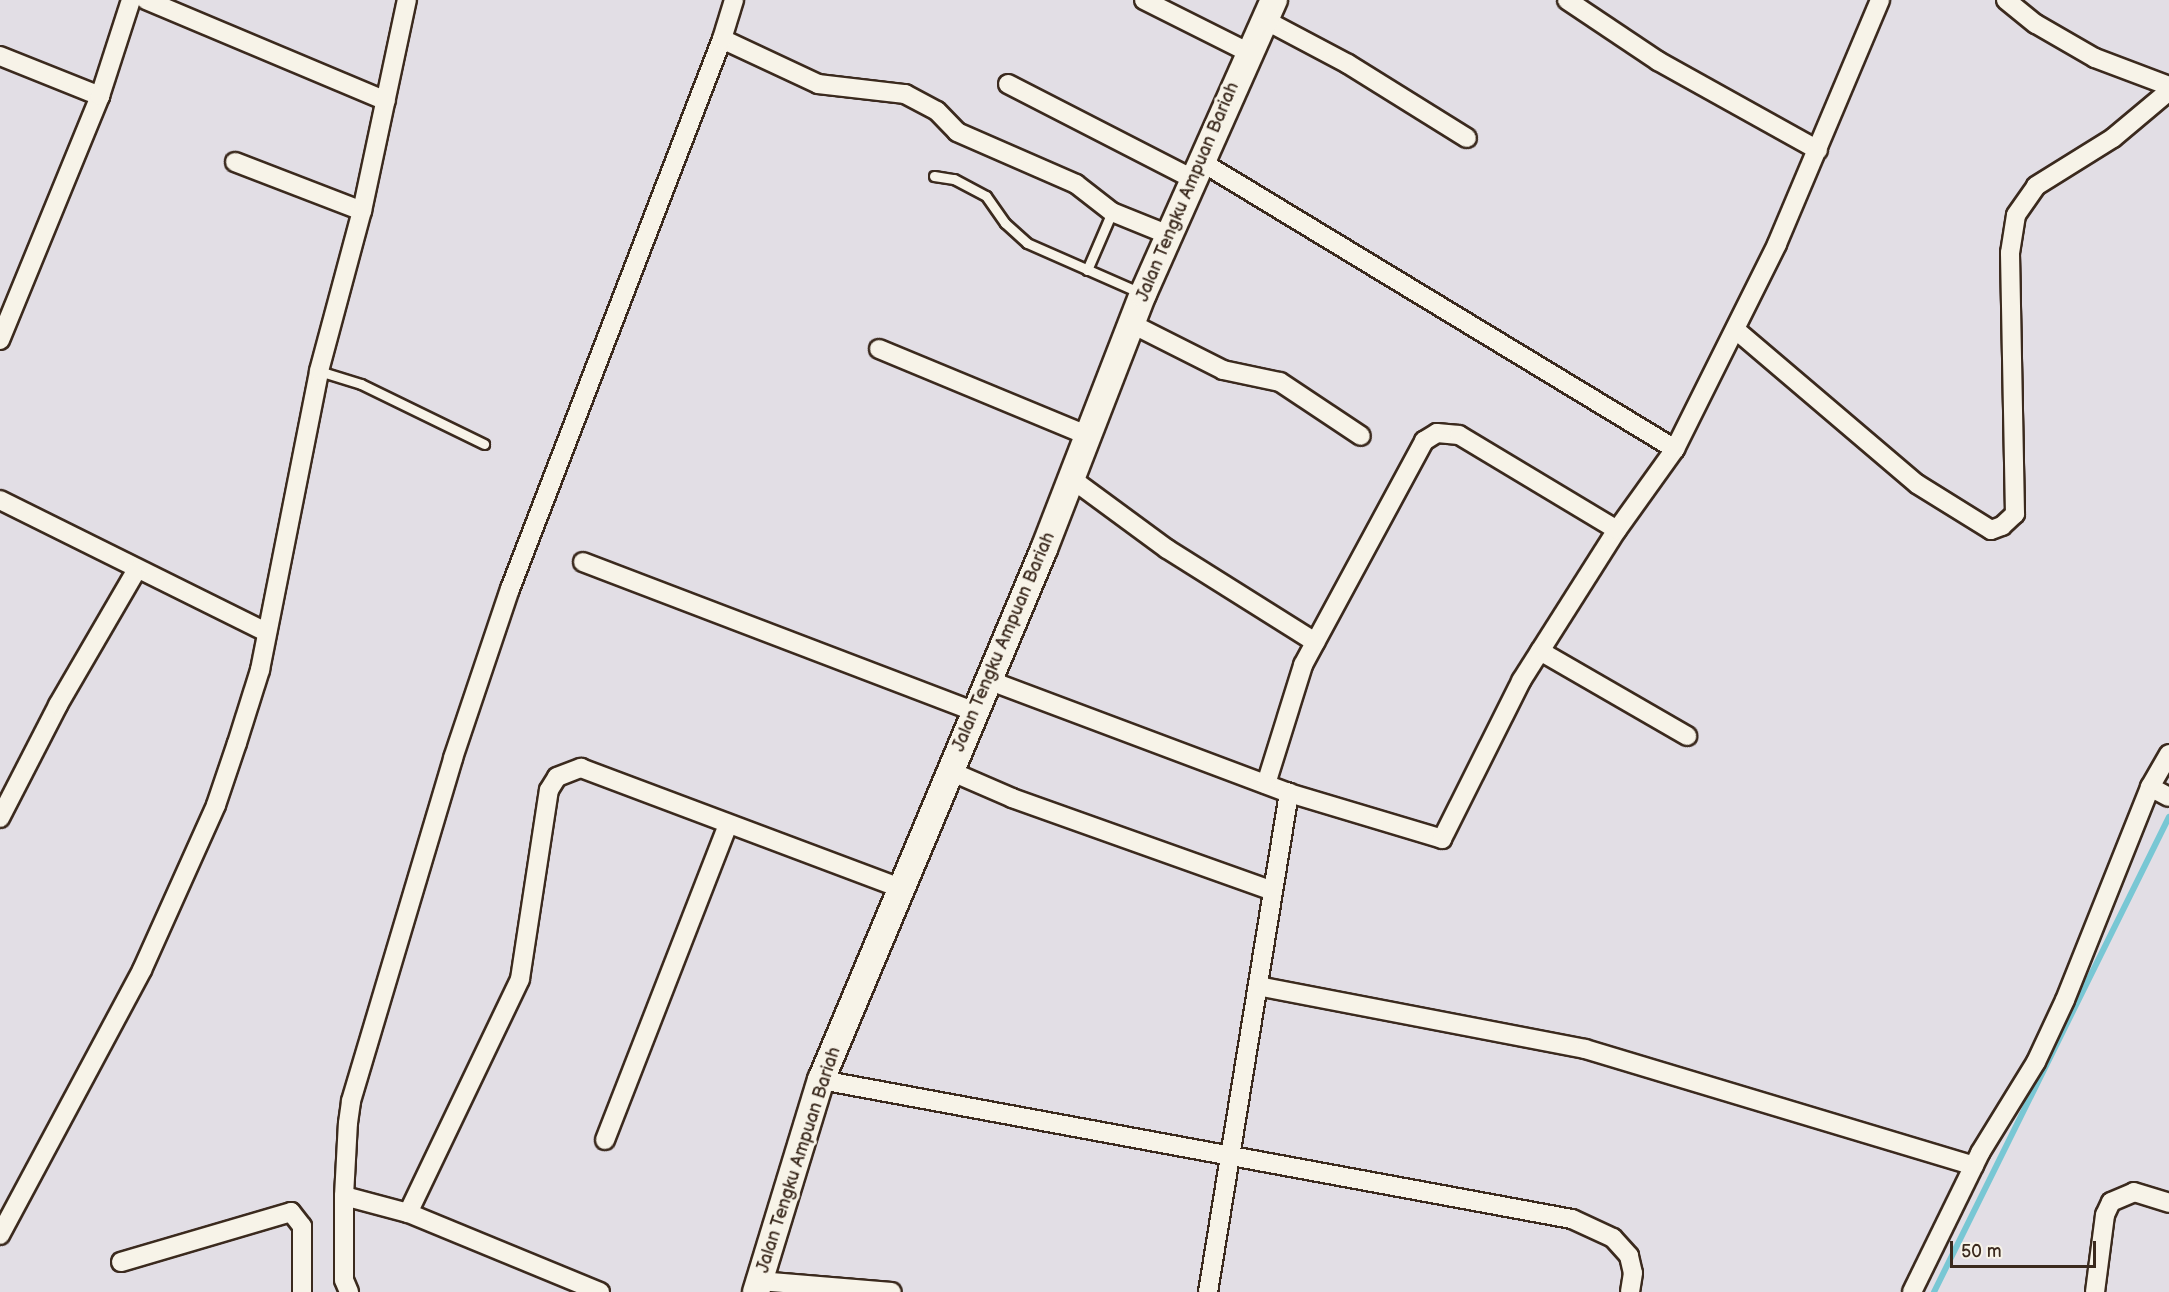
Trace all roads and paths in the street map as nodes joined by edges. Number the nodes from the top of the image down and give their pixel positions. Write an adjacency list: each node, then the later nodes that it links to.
1 (131, 0): 15 (street)
2 (146, 0): 16 (street)
3 (407, 0): 16 (street)
4 (734, 0): 10 (street)
5 (1144, 0): 11 (street)
6 (1567, 0): 18 (street)
7 (1880, 0): 18 (street)
8 (2006, 0): 14 (street)
9 (1270, 10): 11 (main road, Jalan Tengku Ampuan Bariah); 17 (street)
10 (722, 39): 23 (street); 61 (street)
11 (1248, 52): 20 (main road, Jalan Tengku Ampuan Bariah)
12 (0, 56): 15 (street)
13 (1008, 84): 20 (street)
14 (2169, 88): 28 (street)
15 (100, 96): 29 (street)
16 (386, 101): 22 (street)
17 (1467, 138)
18 (1818, 150): 28 (street)
19 (236, 162): 22 (street)
20 (1197, 170): 24 (main road, Jalan Tengku Ampuan Bariah); 35 (street)
21 (934, 176): 25 (lane)
22 (362, 211): 31 (street)
23 (1112, 212): 24 (street); 25 (lane)
24 (1169, 235): 26 (main road, Jalan Tengku Ampuan Bariah)
25 (1087, 270): 26 (lane)
26 (1143, 294): 27 (main road, Jalan Tengku Ampuan Bariah)
27 (1134, 325): 32 (main road, Jalan Tengku Ampuan Bariah); 33 (street)
28 (1736, 330): 35 (street)
29 (0, 340)
30 (879, 349): 32 (street)
31 (319, 371): 34 (lane); 41 (street)
32 (1089, 436): 36 (main road, Jalan Tengku Ampuan Bariah)
33 (1361, 436)
34 (484, 444)
35 (1675, 449): 38 (street)
36 (1072, 478): 42 (street); 44 (main road, Jalan Tengku Ampuan Bariah)
37 (0, 500): 40 (street)
38 (1617, 530): 42 (street); 43 (street)
39 (583, 562): 45 (street)
40 (136, 570): 41 (street); 52 (street)
41 (266, 632): 64 (street)
42 (1315, 642): 49 (street)
43 (1540, 651): 46 (street); 51 (street)
44 (988, 680): 45 (main road, Jalan Tengku Ampuan Bariah); 49 (street)
45 (975, 712): 48 (main road, Jalan Tengku Ampuan Bariah)
46 (1686, 736)
47 (2169, 754): 50 (street)
48 (950, 771): 54 (main road, Jalan Tengku Ampuan Bariah); 55 (street)
49 (1266, 784): 51 (street)
50 (2159, 792): 60 (street)
51 (1289, 793): 55 (street)
52 (0, 818)
53 (728, 825): 54 (street); 58 (street); 63 (street)
54 (901, 888): 57 (main road, Jalan Tengku Ampuan Bariah)
55 (1273, 891): 56 (street)
56 (1258, 986): 59 (street); 60 (street)
57 (821, 1080): 59 (street); 66 (main road, Jalan Tengku Ampuan Bariah)
58 (604, 1140)
59 (1230, 1156): 71 (street); 72 (street)
60 (1974, 1166): 73 (street)
61 (344, 1196): 63 (street); 68 (street)
62 (2169, 1203): 74 (street)
63 (408, 1213): 69 (street)
64 (0, 1234)
65 (121, 1262): 67 (street)
66 (758, 1286): 70 (street)
67 (302, 1292)
68 (348, 1292)
69 (600, 1292)
70 (892, 1292)
71 (1208, 1292)
72 (1630, 1292)
73 (1912, 1292)
74 (2095, 1292)

